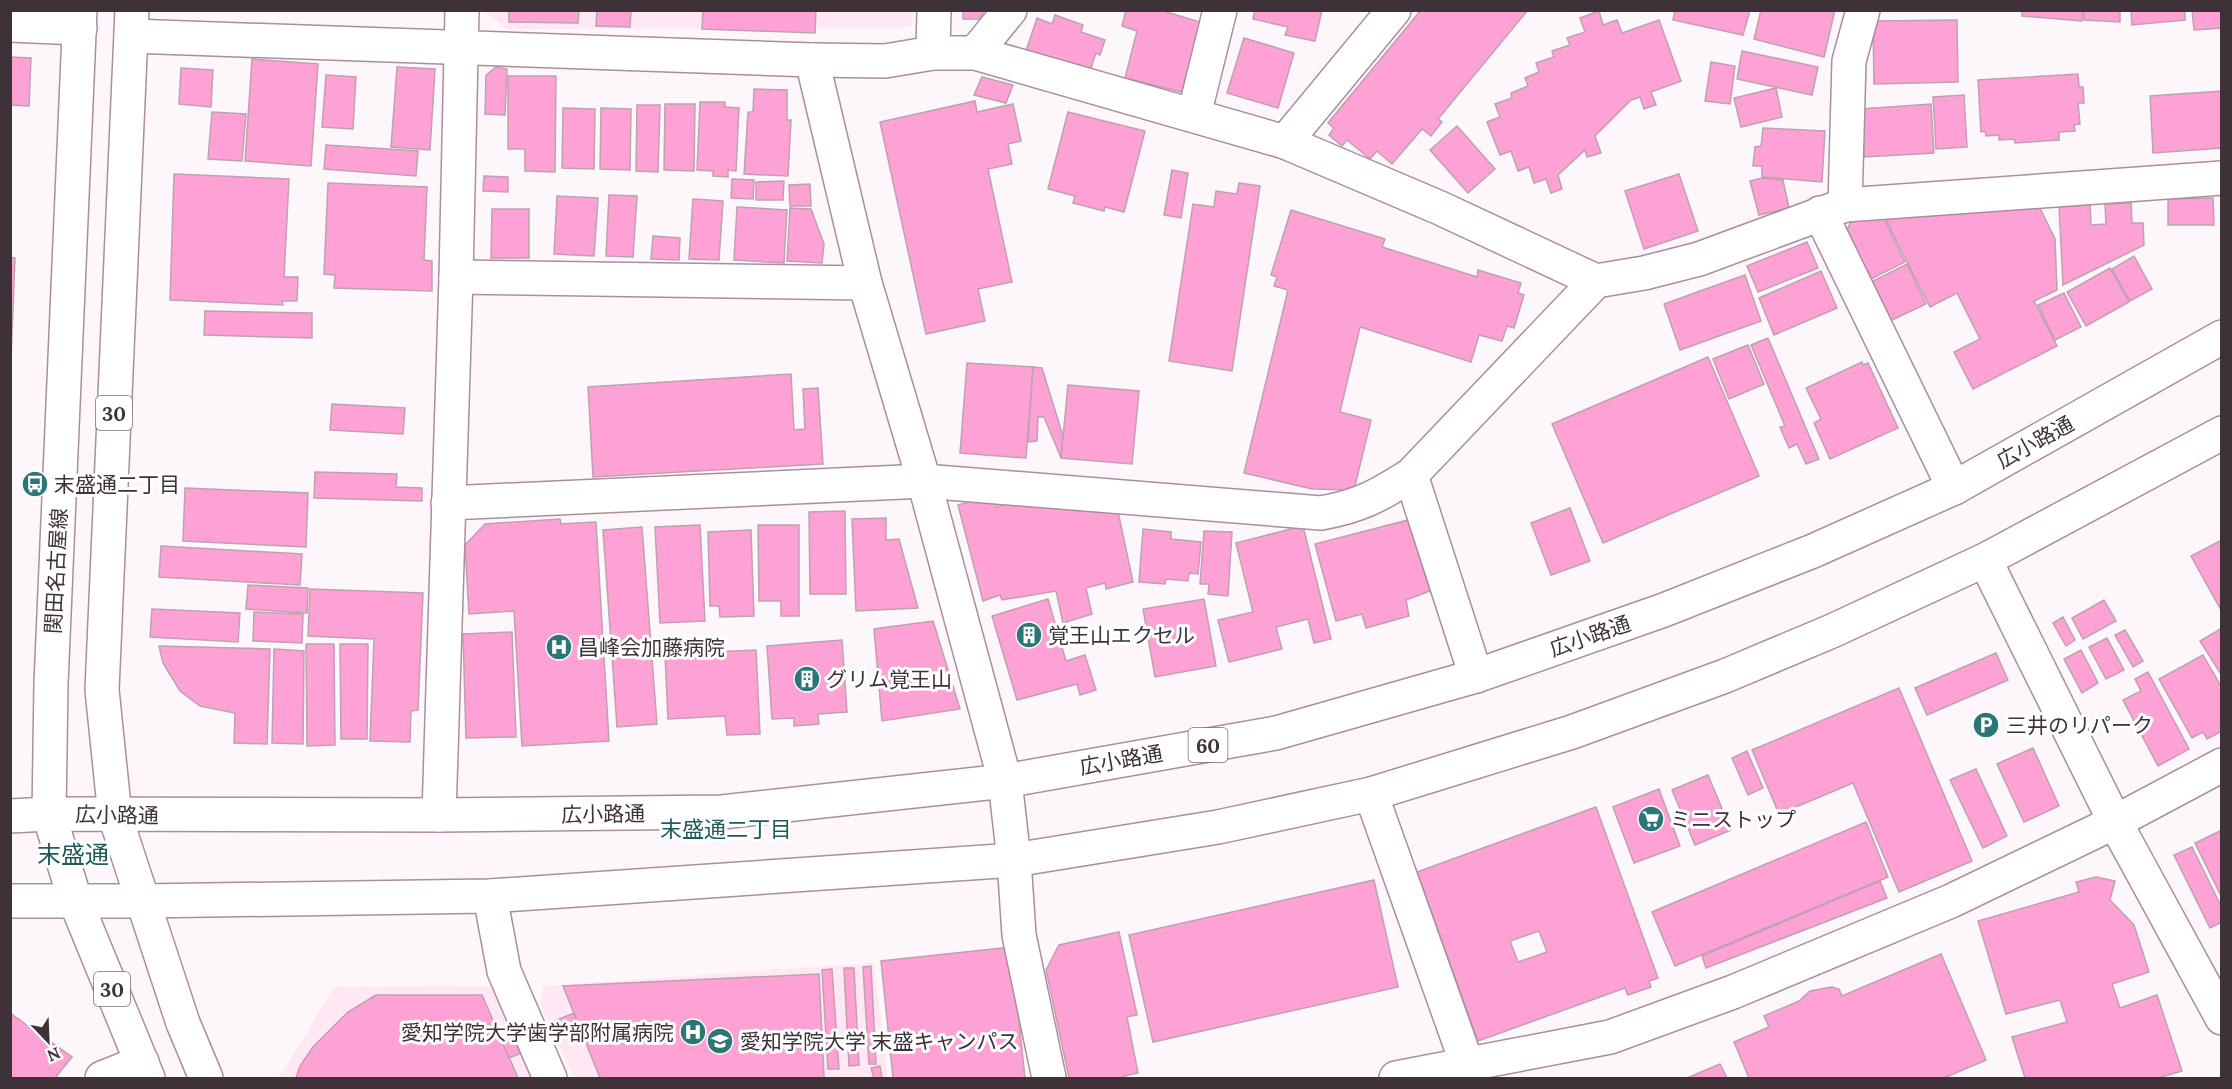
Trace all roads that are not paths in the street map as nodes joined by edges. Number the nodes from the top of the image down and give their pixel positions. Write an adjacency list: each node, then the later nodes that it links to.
1 (462, 10): 10 (street)
2 (934, 10): 11 (street)
3 (1010, 10): 12 (street)
4 (1220, 10): 14 (street)
5 (1394, 10): 15 (street)
6 (1863, 10): 17 (street)
7 (80, 19): 9 (street); 32 (street, 関田名古屋線 / 30)
8 (131, 23): 10 (street); 35 (street, 30)
9 (10, 25)
10 (461, 49): 13 (street); 18 (street)
11 (933, 52): 12 (street); 13 (street)
12 (975, 53): 14 (street)
13 (812, 60): 20 (street)
14 (1194, 115): 15 (street)
15 (1285, 142): 19 (street)
16 (2222, 178): 17 (street)
17 (1833, 209): 19 (street); 25 (street)
18 (456, 277): 20 (street); 26 (street)
19 (1596, 281): 23 (street)
20 (865, 283): 24 (street)
21 (2222, 337): 25 (street, 広小路通 / 60)
22 (2222, 433): 27 (street)
23 (1411, 475): 24 (street); 28 (street)
24 (924, 481): 26 (street); 30 (street)
25 (1954, 488): 28 (street, 広小路通 / 60)
26 (448, 503): 33 (street)
27 (1985, 560): 31 (street); 36 (street)
28 (1476, 676): 30 (street, 広小路通 / 60)
29 (2222, 765): 36 (street)
30 (1005, 780): 33 (street, 広小路通 / 60); 37 (street)
31 (1371, 794): 37 (street); 44 (street)
32 (49, 814): 34 (street, 広小路通 / 60); 35 (street, 広小路通 / 60); 39 (street, 関田名古屋線 / 30)
33 (439, 815): 35 (street, 広小路通 / 60)
34 (10, 816)
35 (115, 816): 41 (street, 30)
36 (2115, 822): 42 (street); 44 (street)
37 (1014, 860): 38 (street); 48 (street)
38 (490, 896): 41 (street); 47 (street)
39 (75, 900): 40 (street); 41 (street); 43 (street, 関田名古屋線 / 30)
40 (10, 901)
41 (142, 901): 46 (street, 30)
42 (2222, 1018)
43 (145, 1070): 45 (street)
44 (1470, 1071): 49 (street)
45 (102, 1078)
46 (206, 1078)
47 (550, 1078)
48 (1049, 1078)
49 (1396, 1078)

